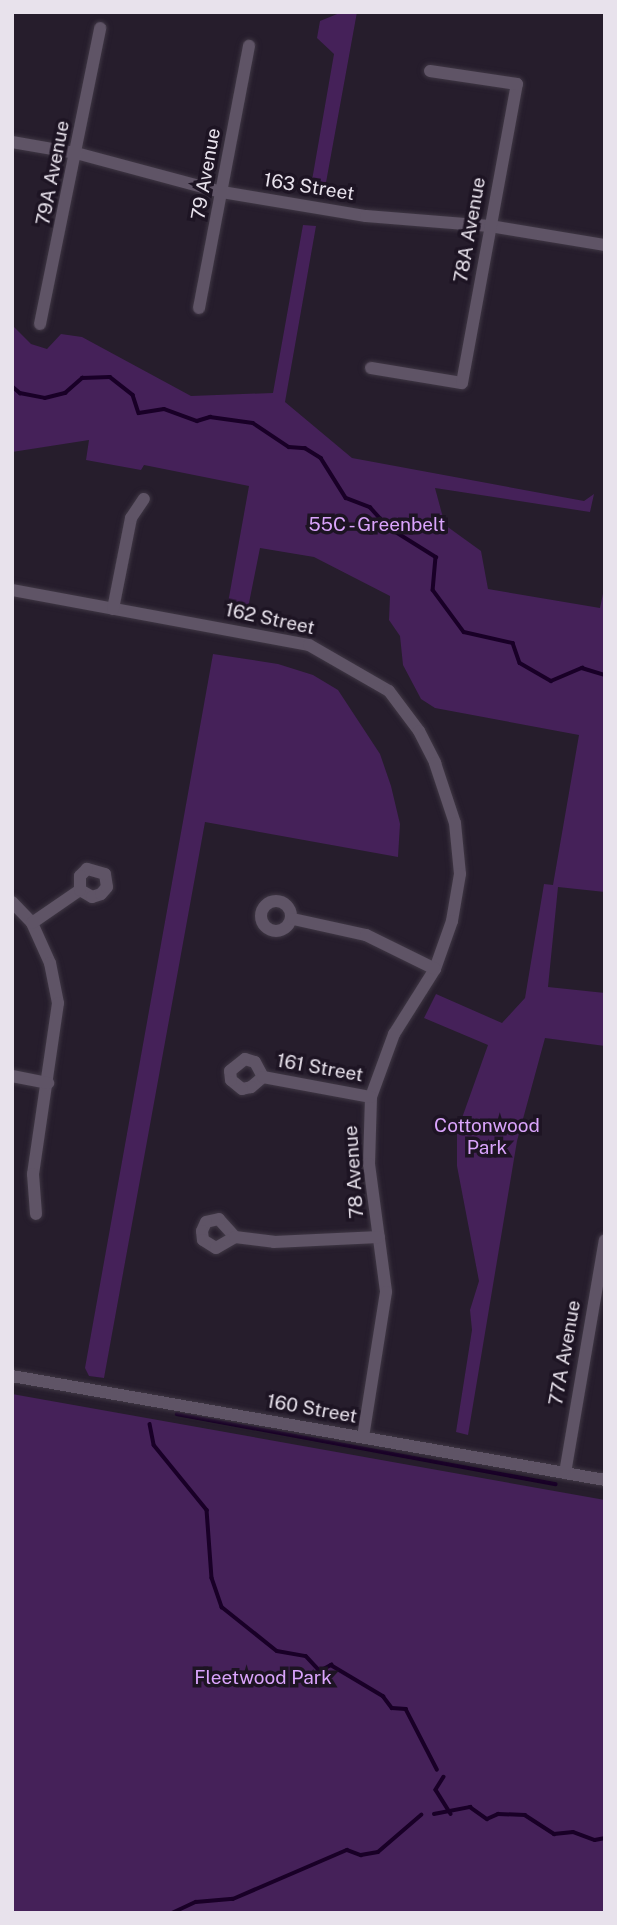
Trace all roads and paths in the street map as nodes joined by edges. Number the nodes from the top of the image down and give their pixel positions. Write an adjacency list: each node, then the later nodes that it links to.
1 (100, 28): 5 (street, 79A Avenue)
2 (249, 46): 6 (street, 79 Avenue)
3 (430, 71): 7 (street, 78A Avenue)
4 (12, 142): 5 (street, 163 Street)
5 (76, 153): 6 (street, 163 Street); 10 (street, 79A Avenue)
6 (222, 192): 7 (street, 163 Street); 9 (street, 79 Avenue)
7 (490, 226): 8 (street, 163 Street); 11 (street, 78A Avenue)
8 (605, 245)
9 (199, 308)
10 (40, 324)
11 (371, 368)
12 (144, 499): 14 (street)
13 (12, 590): 14 (street, 162 Street)
14 (113, 609): 15 (street, 162 Street)
15 (447, 797): 20 (street, 78 Avenue)
16 (80, 890): 19 (street)
17 (12, 902): 19 (street)
18 (293, 919): 20 (street)
19 (32, 923): 23 (street)
20 (436, 969): 24 (street, 78 Avenue)
21 (12, 1076): 23 (street)
22 (263, 1077): 24 (street, 161 Street)
23 (48, 1083): 25 (street)
24 (371, 1097): 27 (street, 78 Avenue)
25 (36, 1214)
26 (235, 1237): 27 (street)
27 (379, 1237): 30 (street, 78 Avenue)
28 (605, 1240): 31 (street, 77A Avenue)
29 (12, 1376): 30 (street, 160 Street)
30 (363, 1437): 31 (street, 160 Street)
31 (565, 1473): 32 (street, 160 Street)
32 (605, 1480)

